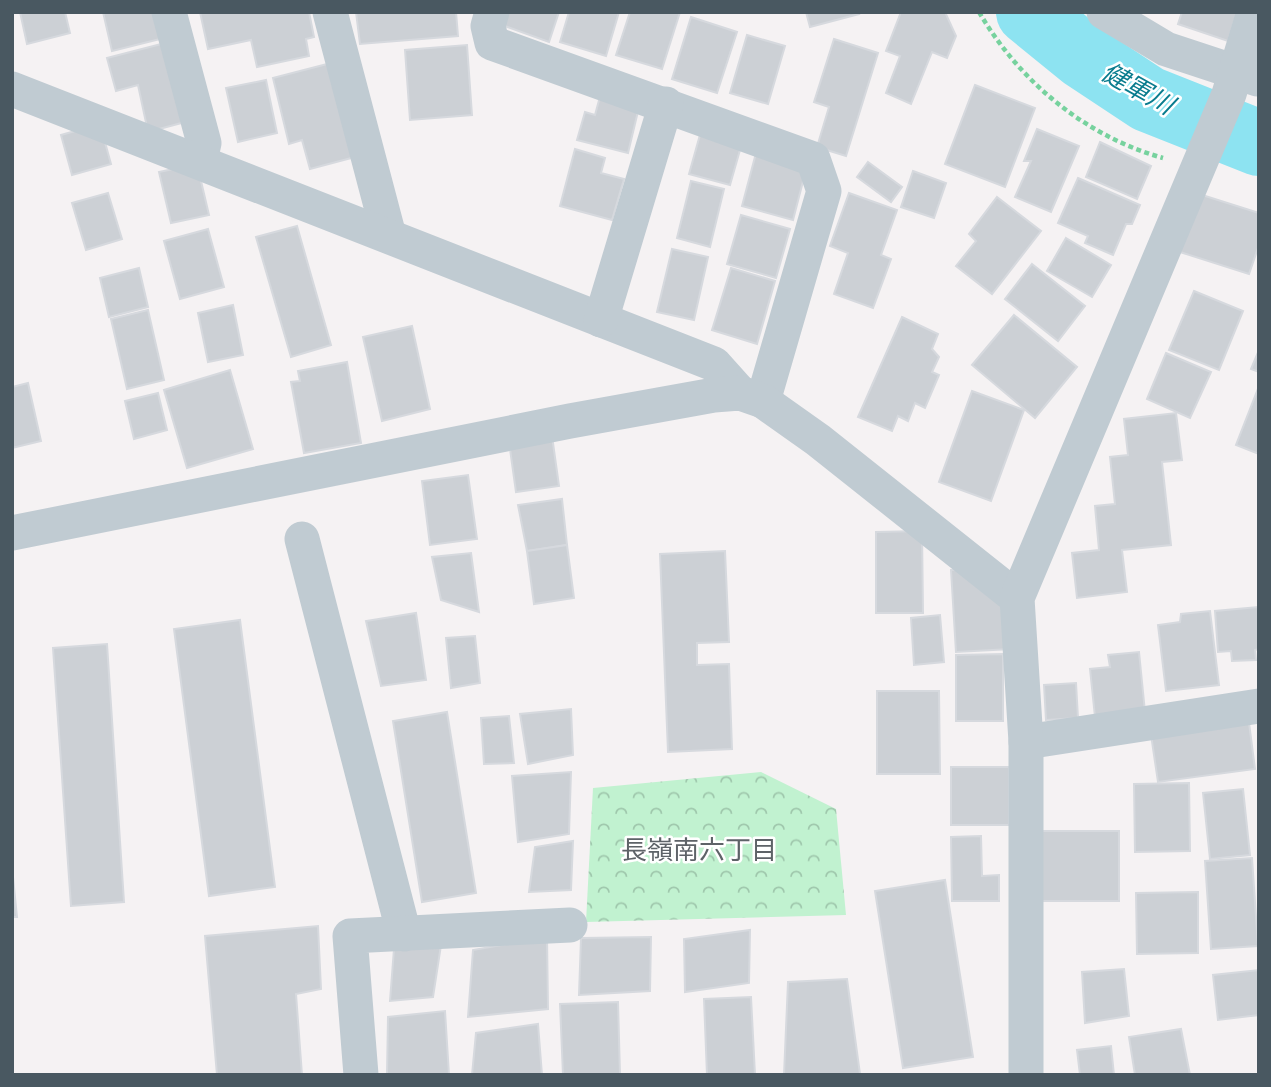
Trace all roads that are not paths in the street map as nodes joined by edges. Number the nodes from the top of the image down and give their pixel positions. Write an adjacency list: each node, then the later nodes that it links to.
1 (169, 12): 9 (street)
2 (330, 12): 10 (street)
3 (492, 12): 8 (street)
4 (1104, 12): 6 (street)
5 (1254, 12): 6 (street)
6 (1241, 83): 15 (street)
7 (12, 89): 9 (street)
8 (666, 104): 11 (street); 12 (street)
9 (200, 161): 10 (street)
10 (389, 236): 11 (street)
11 (601, 320): 12 (street)
12 (752, 397): 13 (street); 15 (street)
13 (12, 533)
14 (302, 540): 19 (street)
15 (1017, 598): 17 (street)
16 (1259, 706): 17 (street)
17 (1026, 742): 21 (street)
18 (570, 925): 19 (street)
19 (404, 934): 20 (street)
20 (361, 1075)
21 (1026, 1075)

